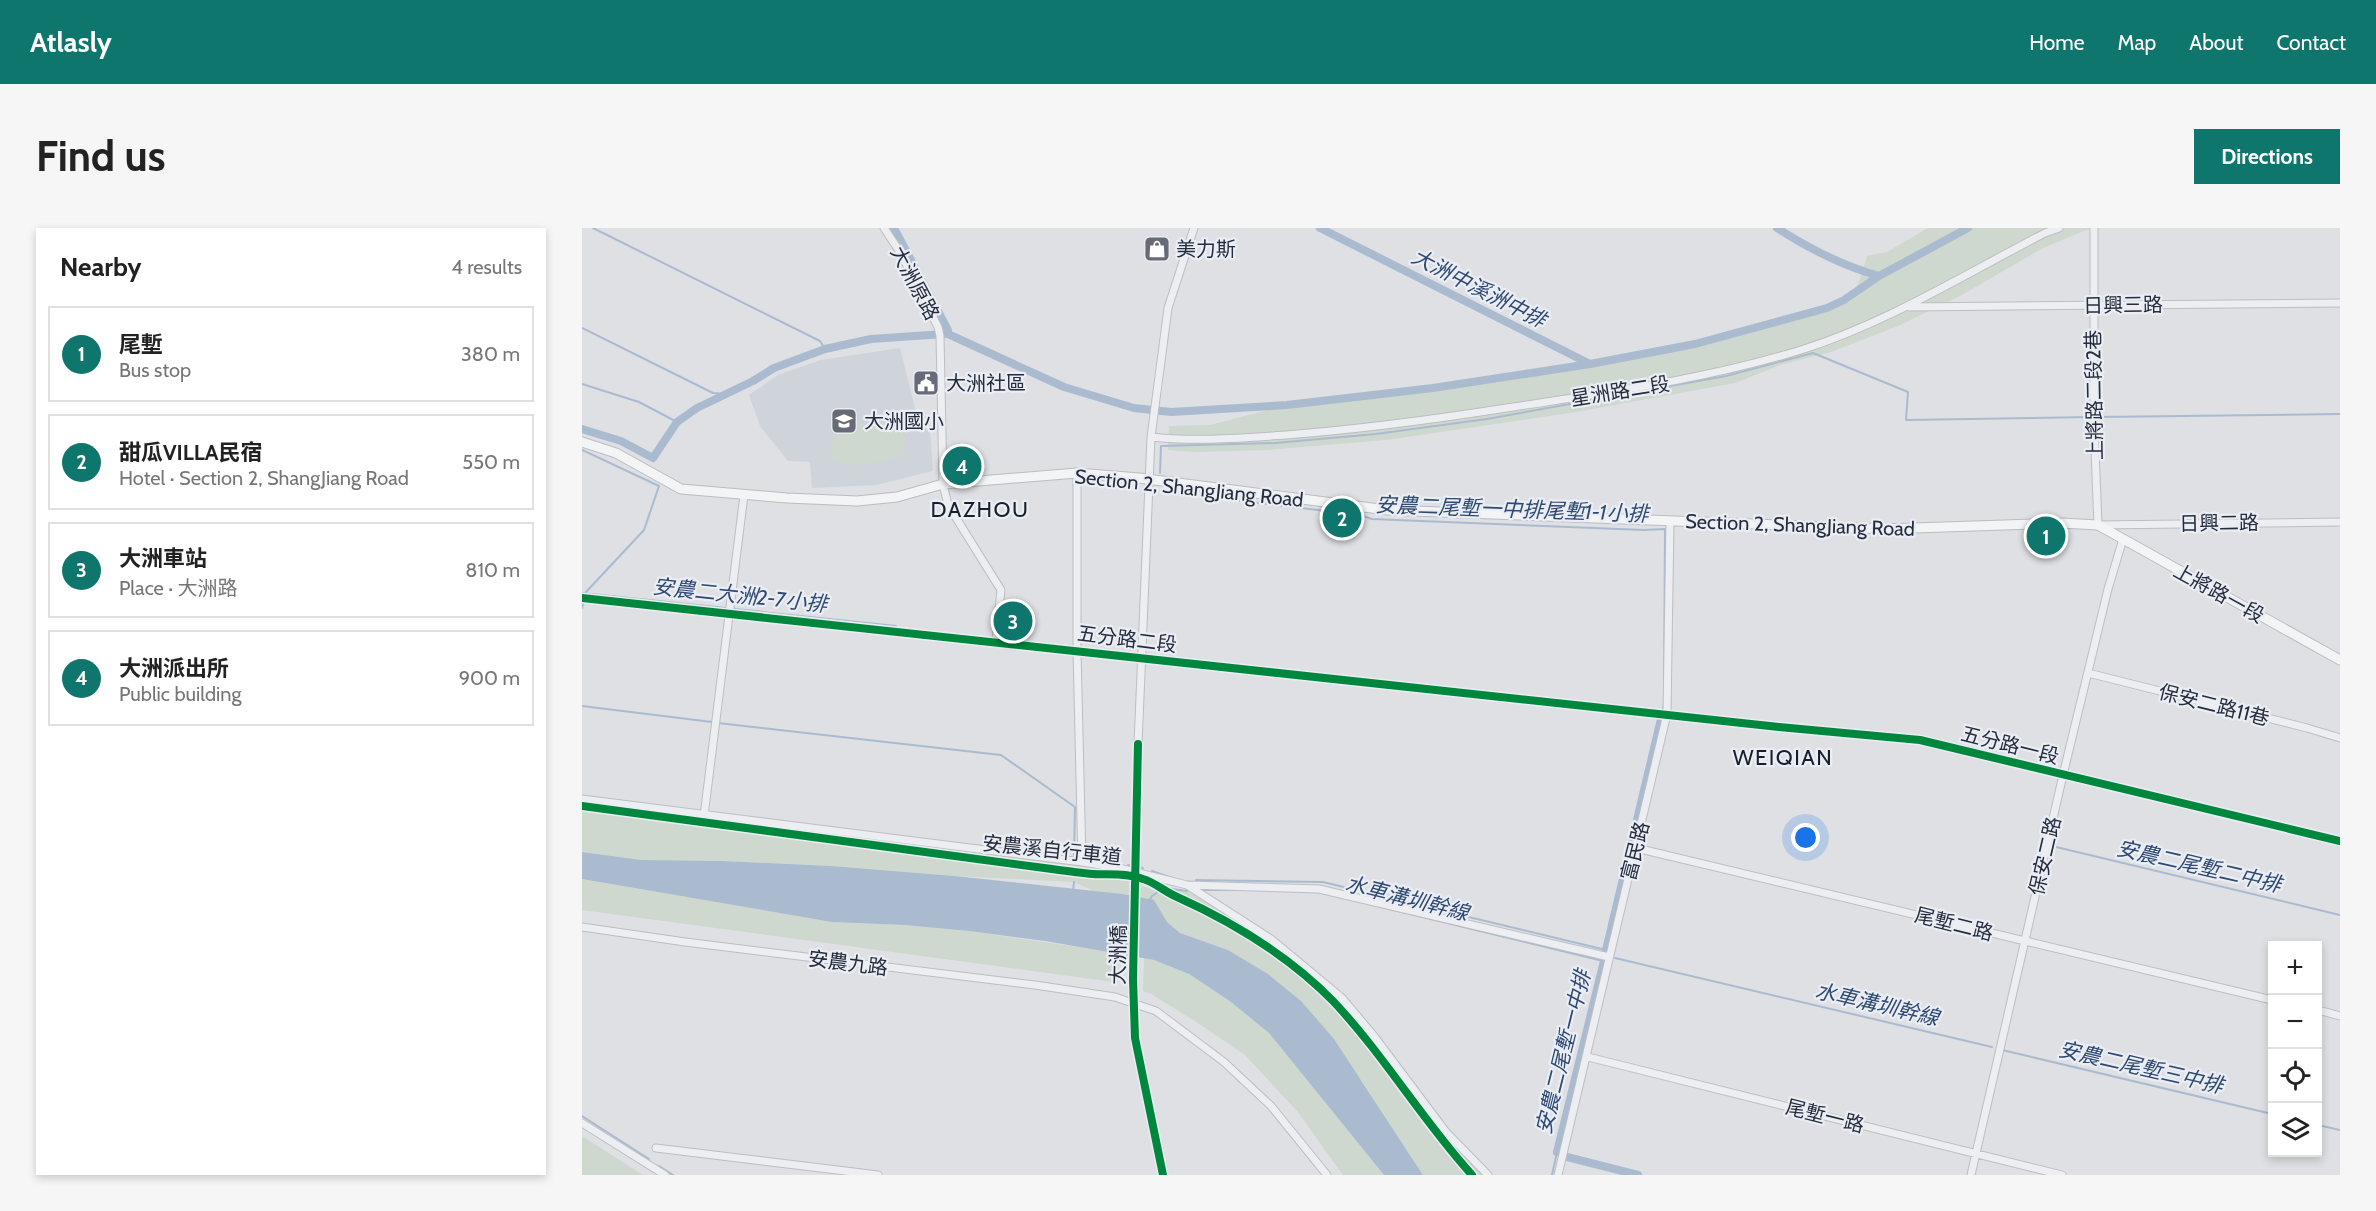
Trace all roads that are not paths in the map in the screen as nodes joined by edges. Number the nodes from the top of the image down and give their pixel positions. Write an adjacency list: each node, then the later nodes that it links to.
1 (884, 228): 12 (street, 大洲原路)
2 (1194, 228): 8 (street, 大洲橋)
3 (2060, 228): 7 (street, 星洲路二段)
4 (2094, 228): 6 (street, 上將路二段2巷)
5 (2340, 303): 6 (street, 日興三路)
6 (2093, 305): 7 (street, 日興三路); 16 (street, 上將路二段2巷)
7 (1907, 307): 8 (street, 星洲路二段)
8 (1150, 437): 11 (street, 大洲橋)
9 (582, 442): 13 (main road, Section 2, ShangJiang Road)
10 (1077, 473): 11 (main road, Section 2, ShangJiang Road); 12 (main road, Section 2, ShangJiang Road); 21 (street)
11 (1148, 480): 14 (main road, Section 2, ShangJiang Road); 22 (street, 大洲橋)
12 (943, 484): 13 (main road, Section 2, ShangJiang Road); 20 (street, 大洲原路)
13 (744, 495): 19 (street)
14 (1670, 521): 16 (main road, Section 2, ShangJiang Road); 25 (street, 富民路)
15 (2340, 522): 16 (street, 日興二路)
16 (2098, 525): 17 (main road, 上將路一段)
17 (2123, 539): 23 (main road, 上將路一段); 24 (street, 保安二路)
18 (582, 598): 19 (street, 五分路二段)
19 (728, 613): 20 (street, 五分路二段); 29 (street)
20 (996, 641): 21 (street, 五分路二段)
21 (1077, 650): 22 (street, 五分路二段); 32 (street)
22 (1141, 658): 25 (street, 五分路二段); 46 (street, 大洲橋, bridge)
23 (2340, 660)
24 (2088, 673): 26 (street, 保安二路11巷); 27 (street, 保安二路)
25 (1667, 714): 27 (street, 五分路一段); 31 (street, 富民路)
26 (2340, 738)
27 (2063, 776): 30 (street, 五分路一段); 35 (street, 保安二路)
28 (582, 799): 29 (street)
29 (704, 816): 32 (street)
30 (2340, 841)
31 (1636, 848): 35 (street, 尾塹二路); 36 (street, 富民路)
32 (1082, 862): 33 (street)
33 (1188, 885): 36 (street); 48 (street)
34 (582, 927): 47 (street, 安農九路)
35 (2025, 940): 37 (street, 尾塹二路); 43 (street, 保安二路)
36 (1609, 957): 40 (street, 富民路)
37 (2268, 999)
38 (2322, 1011): 39 (street)
39 (2340, 1016)
40 (1588, 1057): 43 (street, 尾塹一路); 49 (street, 富民路)
41 (582, 1123): 44 (street)
42 (656, 1148): 45 (street)
43 (1976, 1154): 50 (street, 保安二路); 51 (street, 尾塹一路)
44 (665, 1175)
45 (878, 1175)
46 (1162, 1175)
47 (1327, 1175)
48 (1488, 1175)
49 (1558, 1175)
50 (1971, 1175)
51 (2062, 1175)

